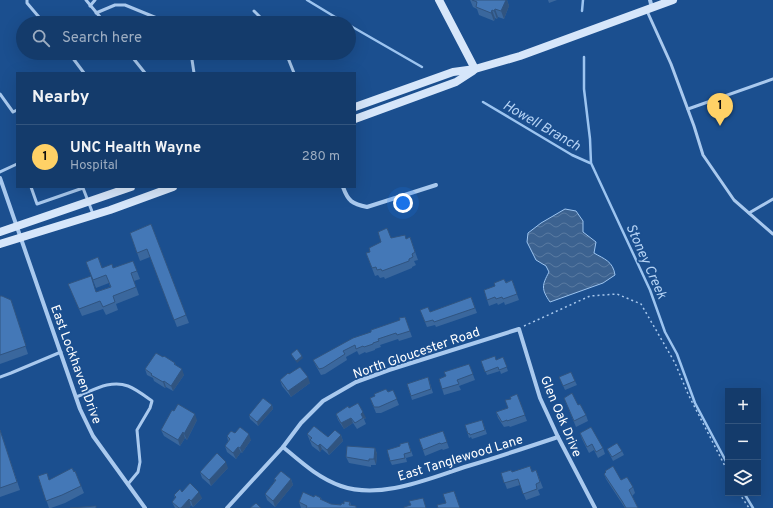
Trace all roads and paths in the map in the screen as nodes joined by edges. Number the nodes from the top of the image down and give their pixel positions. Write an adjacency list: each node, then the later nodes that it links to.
1 (27, 0): 10 (lane)
2 (86, 0): 6 (lane)
3 (95, 0): 6 (lane)
4 (439, 0): 18 (main road)
5 (673, 0): 7 (main road)
6 (90, 6): 9 (lane)
7 (650, 6): 18 (main road); 26 (lane)
8 (254, 11): 13 (lane)
9 (96, 13): 11 (lane); 12 (lane)
10 (38, 16)
11 (99, 16)
12 (152, 16)
13 (259, 16)
14 (74, 60): 19 (lane)
15 (135, 60): 20 (lane)
16 (192, 60): 21 (lane)
17 (289, 60): 22 (lane)
18 (475, 69): 25 (main road); 28 (main road)
19 (83, 72)
20 (144, 72)
21 (194, 72)
22 (294, 72)
23 (773, 79): 26 (lane)
24 (0, 94): 27 (lane)
25 (356, 107)
26 (688, 109): 41 (lane)
27 (16, 110)
28 (356, 119)
29 (16, 164): 30 (lane)
30 (0, 172)
31 (0, 178): 43 (street, East Lockhaven Drive)
32 (436, 185): 38 (street)
33 (31, 188): 34 (lane)
34 (81, 188)
35 (84, 188): 40 (lane)
36 (126, 188): 40 (main road)
37 (170, 188): 42 (main road)
38 (343, 188)
39 (773, 199): 41 (lane)
40 (89, 201): 42 (lane); 43 (main road)
41 (749, 213): 45 (lane)
42 (94, 215): 46 (main road)
43 (17, 226): 44 (main road); 46 (street, East Lockhaven Drive)
44 (0, 232)
45 (773, 234)
46 (21, 238): 47 (main road); 49 (street, East Lockhaven Drive)
47 (0, 244)
48 (518, 329): 52 (street, Glen Oak Drive); 53 (street, North Gloucester Road); 54 (path)
49 (61, 352): 50 (lane); 51 (street, East Lockhaven Drive)
50 (0, 377)
51 (76, 397): 55 (street, East Lockhaven Drive); 55 (lane)
52 (558, 437): 53 (street, East Tanglewood Lane); 59 (street, Glen Oak Drive)
53 (283, 448): 58 (street, North Gloucester Road)
54 (725, 466)
55 (128, 484): 57 (street, East Lockhaven Drive)
56 (741, 496): 60 (path)
57 (145, 508)
58 (228, 508)
59 (595, 508)
60 (749, 508)

